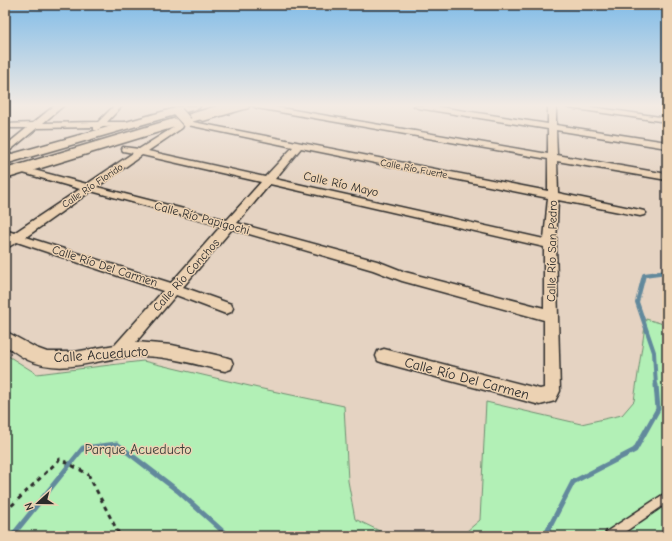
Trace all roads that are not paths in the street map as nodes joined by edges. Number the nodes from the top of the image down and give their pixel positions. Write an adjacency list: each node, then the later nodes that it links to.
1 (28, 131): 16 (street)
2 (94, 131): 12 (street)
3 (106, 131): 12 (main road)
4 (124, 131): 20 (highway)
5 (146, 131): 22 (highway)
6 (158, 131): 21 (main road)
7 (173, 131): 17 (street, Calle Río Florido)
8 (228, 131): 13 (street, Calle Río Fuerte)
9 (400, 131): 18 (street)
10 (552, 131): 18 (street, Calle Río San Pedro)
11 (579, 131): 14 (street)
12 (89, 136): 19 (main road)
13 (299, 145): 25 (street, Calle Río Conchos); 27 (street, Calle Río Fuerte)
14 (667, 145)
15 (126, 149): 17 (street, Calle Río Mayo)
16 (5, 150)
17 (142, 152): 25 (street, Calle Río Mayo); 26 (street, Calle Río Florido)
18 (552, 158): 23 (street); 27 (street, Calle Río San Pedro)
19 (5, 160)
20 (5, 166)
21 (26, 171): 24 (main road); 26 (street, Calle Río Papigochi)
22 (5, 174)
23 (667, 177)
24 (5, 178)
25 (268, 181): 29 (street, Calle Río Conchos); 31 (street, Calle Río Mayo)
26 (86, 188): 29 (street, Calle Río Papigochi); 30 (street, Calle Río Florido)
27 (553, 196): 28 (street, Calle Río Fuerte); 31 (street, Calle Río San Pedro)
28 (640, 213)
29 (230, 225): 32 (street, Calle Río Conchos); 34 (street, Calle Río Papigochi)
30 (9, 239): 32 (street, Calle Río Del Carmen)
31 (550, 244): 34 (street, Calle Río San Pedro)
32 (174, 289): 33 (street, Calle Río Del Carmen); 36 (street, Calle Río Conchos)
33 (226, 308)
34 (552, 311): 39 (street, Calle Río San Pedro)
35 (5, 337): 36 (street, Calle Acueducto)
36 (120, 350): 38 (street, Calle Acueducto)
37 (384, 356): 39 (street, Calle Río Del Carmen)
38 (225, 364)
39 (549, 395)
40 (667, 497): 41 (lane)
41 (610, 536)

